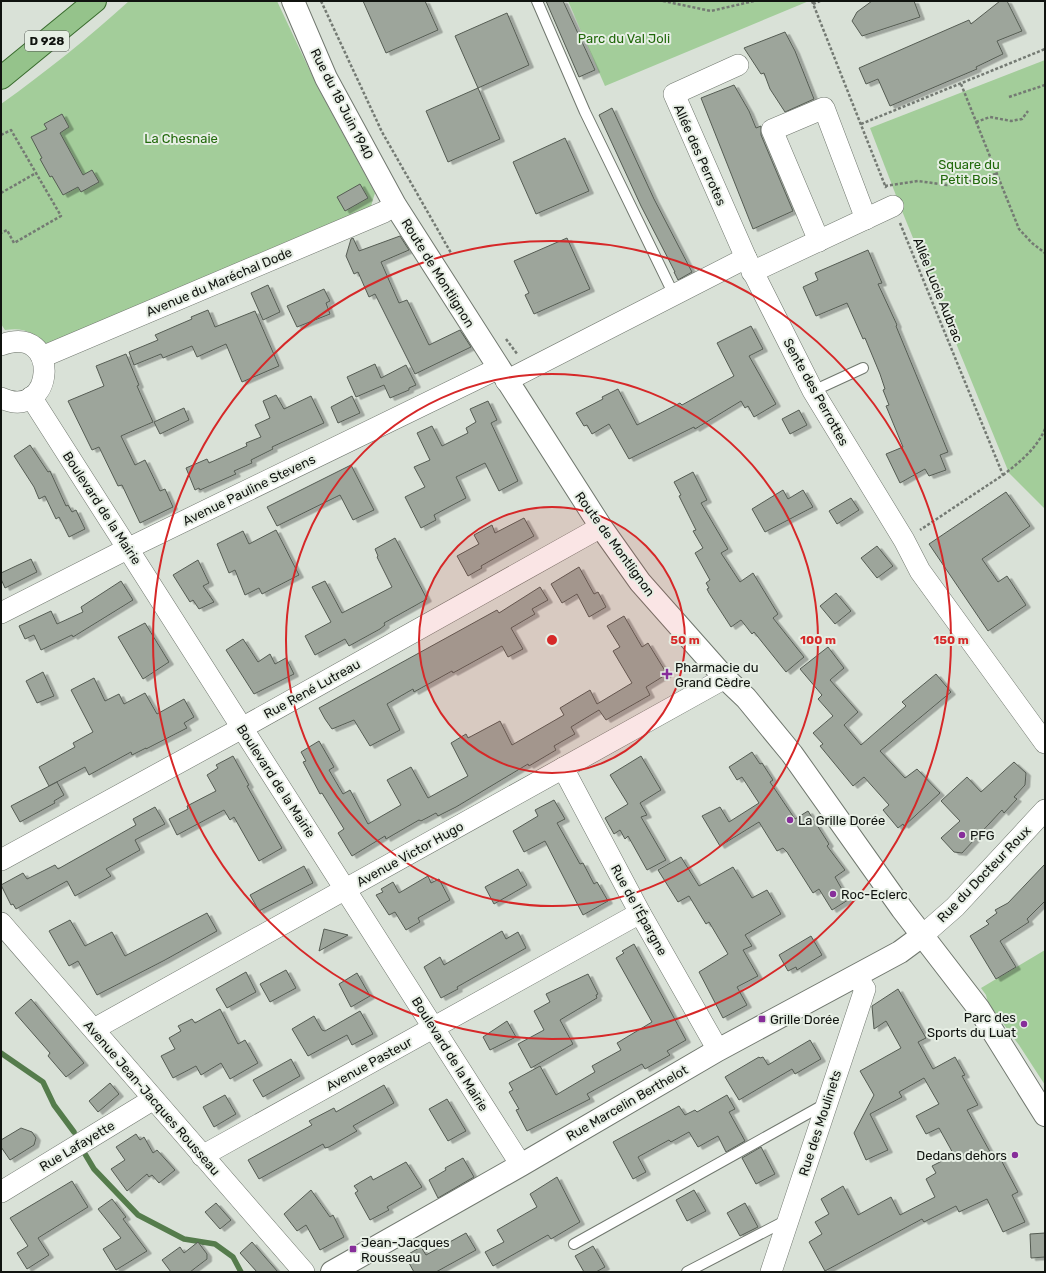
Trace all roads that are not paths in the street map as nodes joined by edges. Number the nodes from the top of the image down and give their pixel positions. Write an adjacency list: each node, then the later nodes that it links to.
1 (293, 1): 6 (main road, Rue du 18 Juin 1940)
2 (537, 1): 11 (lane)
3 (93, 2): 5 (main road, D 928)
4 (738, 65): 10 (street, Allée des Perrotes)
5 (1, 78)
6 (395, 205): 13 (street, Avenue du Maréchal Dode); 15 (main road, Route de Montlignon)
7 (893, 206): 8 (street)
8 (866, 219): 9 (street); 9 (street)
9 (819, 241): 10 (street)
10 (749, 265): 11 (street); 16 (street, Sente des Perrottes)
11 (674, 295): 15 (street)
12 (1, 345): 13 (street)
13 (42, 357): 17 (street)
14 (863, 368): 16 (lane)
15 (502, 375): 19 (main road, Route de Montlignon); 20 (street, Avenue Pauline Stevens)
16 (813, 391): 24 (street, Sente des Perrottes)
17 (31, 397): 18 (street); 20 (street, Boulevard de la Mairie)
18 (1, 398)
19 (600, 527): 22 (main road, Route de Montlignon); 23 (street, Rue René Lutreau)
20 (129, 548): 21 (street, Avenue Pauline Stevens); 23 (street, Boulevard de la Mairie)
21 (1, 613)
22 (725, 678): 25 (street, Avenue Victor Hugo); 31 (main road, Route de Montlignon)
23 (242, 728): 27 (street, Rue René Lutreau); 28 (street, Boulevard de la Mairie)
24 (1045, 743)
25 (563, 768): 28 (street, Avenue Victor Hugo); 29 (street, Rue de l'Épargne)
26 (1045, 810): 31 (street, Rue du Docteur Roux)
27 (1, 860)
28 (345, 890): 33 (street, Boulevard de la Mairie); 34 (street, Avenue Victor Hugo)
29 (640, 913): 33 (street, Avenue Pasteur); 35 (street, Rue de l'Épargne)
30 (1, 924): 34 (street, Avenue Jean-Jacques Rousseau)
31 (923, 935): 32 (main road, Rue Marcelin Berthelot); 38 (main road, Route de Montlignon)
32 (856, 976): 35 (main road, Rue Marcelin Berthelot); 37 (street, Rue des Moulinets)
33 (434, 1028): 39 (street, Avenue Pasteur); 40 (street, Boulevard de la Mairie)
34 (94, 1029): 36 (street, Avenue Jean-Jacques Rousseau)
35 (718, 1050): 40 (main road, Rue Marcelin Berthelot)
36 (152, 1100): 39 (street, Avenue Jean-Jacques Rousseau); 41 (street, Rue Lafayette)
37 (827, 1103): 42 (street, Rue des Moulinets); 43 (lane)
38 (1045, 1114)
39 (202, 1156): 44 (street, Avenue Jean-Jacques Rousseau)
40 (521, 1165): 45 (main road, Rue Marcelin Berthelot)
41 (1, 1192)
42 (788, 1219): 46 (lane); 47 (street, Rue des Moulinets)
43 (574, 1244)
44 (304, 1272)
45 (332, 1272)
46 (688, 1272)
47 (771, 1272)

